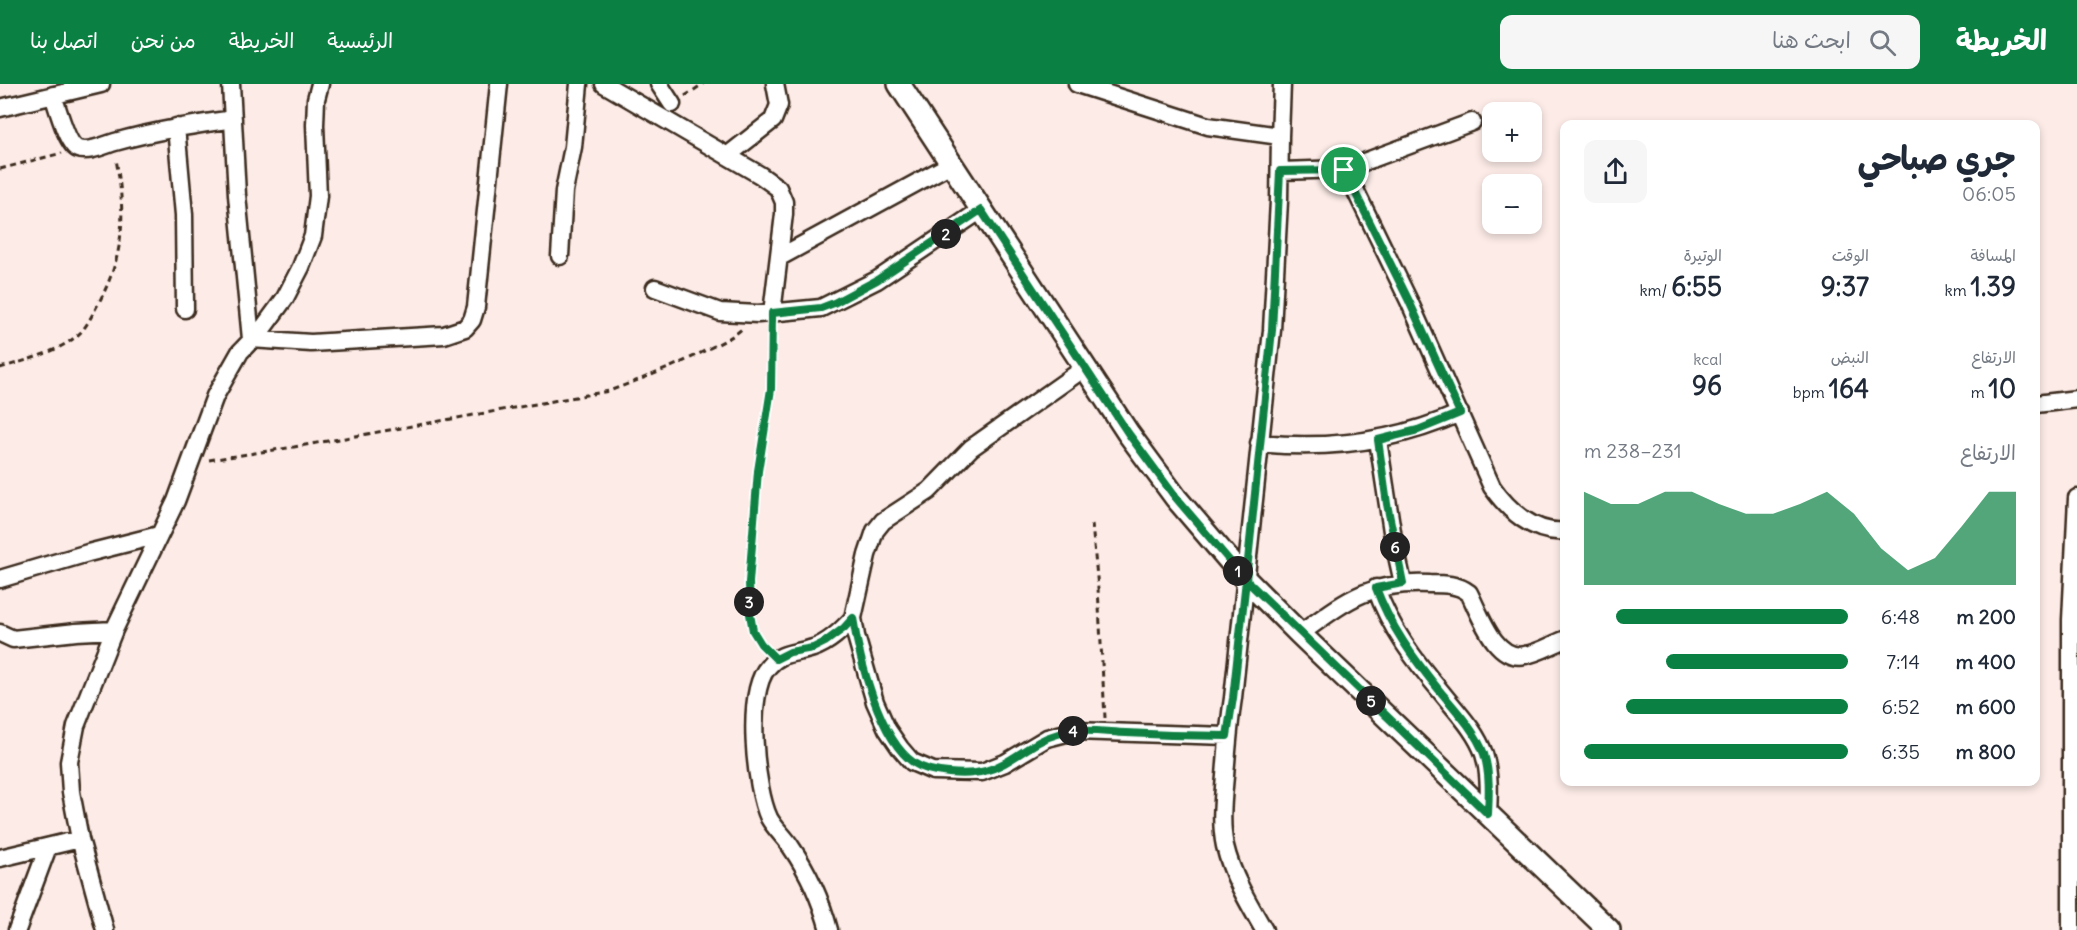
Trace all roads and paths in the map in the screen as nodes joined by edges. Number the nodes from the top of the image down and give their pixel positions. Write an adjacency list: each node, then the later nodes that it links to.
1 (101, 84): 12 (street)
2 (231, 84): 15 (street)
3 (320, 84): 32 (street)
4 (500, 84): 32 (street)
5 (579, 84): 27 (street)
6 (604, 84): 21 (street)
7 (659, 84): 13 (street)
8 (776, 84): 21 (street)
9 (899, 84): 22 (street)
10 (1077, 84): 18 (street)
11 (1282, 84): 18 (street)
12 (53, 95): 14 (street); 20 (street)
13 (672, 104)
14 (0, 108)
15 (233, 118): 17 (street); 32 (street)
16 (1472, 122): 24 (street)
17 (176, 127): 19 (street); 30 (street)
18 (1280, 136): 25 (street)
19 (113, 142): 20 (street); 34 (path)
20 (78, 149): 23 (path)
21 (727, 156): 28 (street)
22 (951, 164): 26 (street); 28 (street)
23 (0, 169)
24 (1344, 170): 25 (street); 37 (street)
25 (1280, 171): 39 (street)
26 (981, 210): 31 (street); 33 (street)
27 (560, 256)
28 (780, 257): 31 (street)
29 (656, 288): 31 (street)
30 (185, 309)
31 (765, 313): 40 (path); 55 (path)
32 (251, 339): 40 (street)
33 (1086, 367): 46 (street); 50 (street)
34 (0, 368)
35 (2077, 399): 36 (street)
36 (2040, 404)
37 (1460, 413): 38 (street); 43 (street)
38 (1378, 440): 39 (street); 47 (street)
39 (1259, 443): 46 (street)
40 (190, 464): 44 (street)
41 (2077, 498): 49 (street)
42 (1092, 524): 56 (path)
43 (1560, 531)
44 (159, 535): 45 (street); 51 (street)
45 (0, 579)
46 (1246, 580): 53 (street); 57 (street)
47 (1403, 583): 48 (street); 54 (street)
48 (1376, 588): 53 (street); 58 (street)
49 (2074, 594): 67 (street)
50 (853, 618): 55 (street); 56 (street)
51 (114, 630): 52 (street); 59 (street)
52 (0, 633)
53 (1300, 634): 58 (street)
54 (1560, 642)
55 (776, 659): 64 (street)
56 (1106, 732): 57 (street)
57 (1227, 736): 65 (street)
58 (1488, 814): 66 (street)
59 (80, 839): 60 (street); 63 (street)
60 (48, 847): 61 (street); 62 (street)
61 (0, 858)
62 (17, 930)
63 (105, 930)
64 (829, 930)
65 (1264, 930)
66 (1609, 930)
67 (2071, 930)

